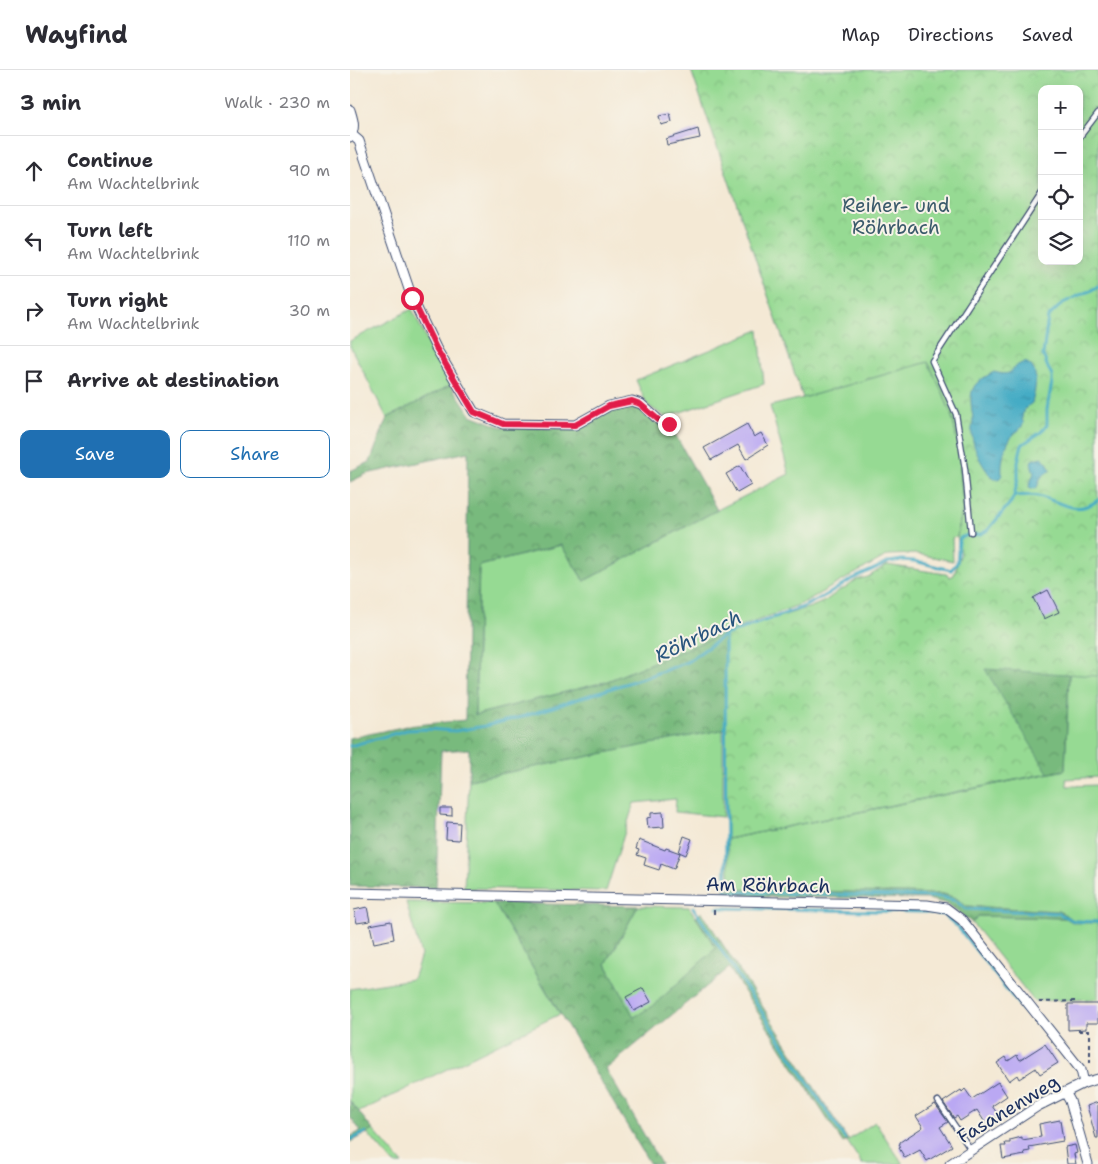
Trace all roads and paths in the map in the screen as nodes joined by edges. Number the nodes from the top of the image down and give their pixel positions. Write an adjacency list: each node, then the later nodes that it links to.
1 (350, 110): 4 (street)
2 (1098, 113): 3 (lane)
3 (1083, 133)
4 (351, 136): 6 (street)
5 (1038, 199): 7 (lane)
6 (669, 424)
7 (971, 532)
8 (350, 892): 10 (street, Am Röhrbach)
9 (1078, 1001): 10 (path)
10 (1031, 1007): 12 (street, Am Röhrbach)
11 (1078, 1031): 12 (path)
12 (1081, 1070): 14 (street, Am Röhrbach)
13 (1098, 1079): 14 (street)
14 (1084, 1083): 15 (street, Fasanenweg)
15 (1065, 1092): 17 (street, Fasanenweg); 19 (street)
16 (938, 1101): 17 (lane)
17 (971, 1150): 18 (street, Fasanenweg)
18 (950, 1164)
19 (1088, 1164)

